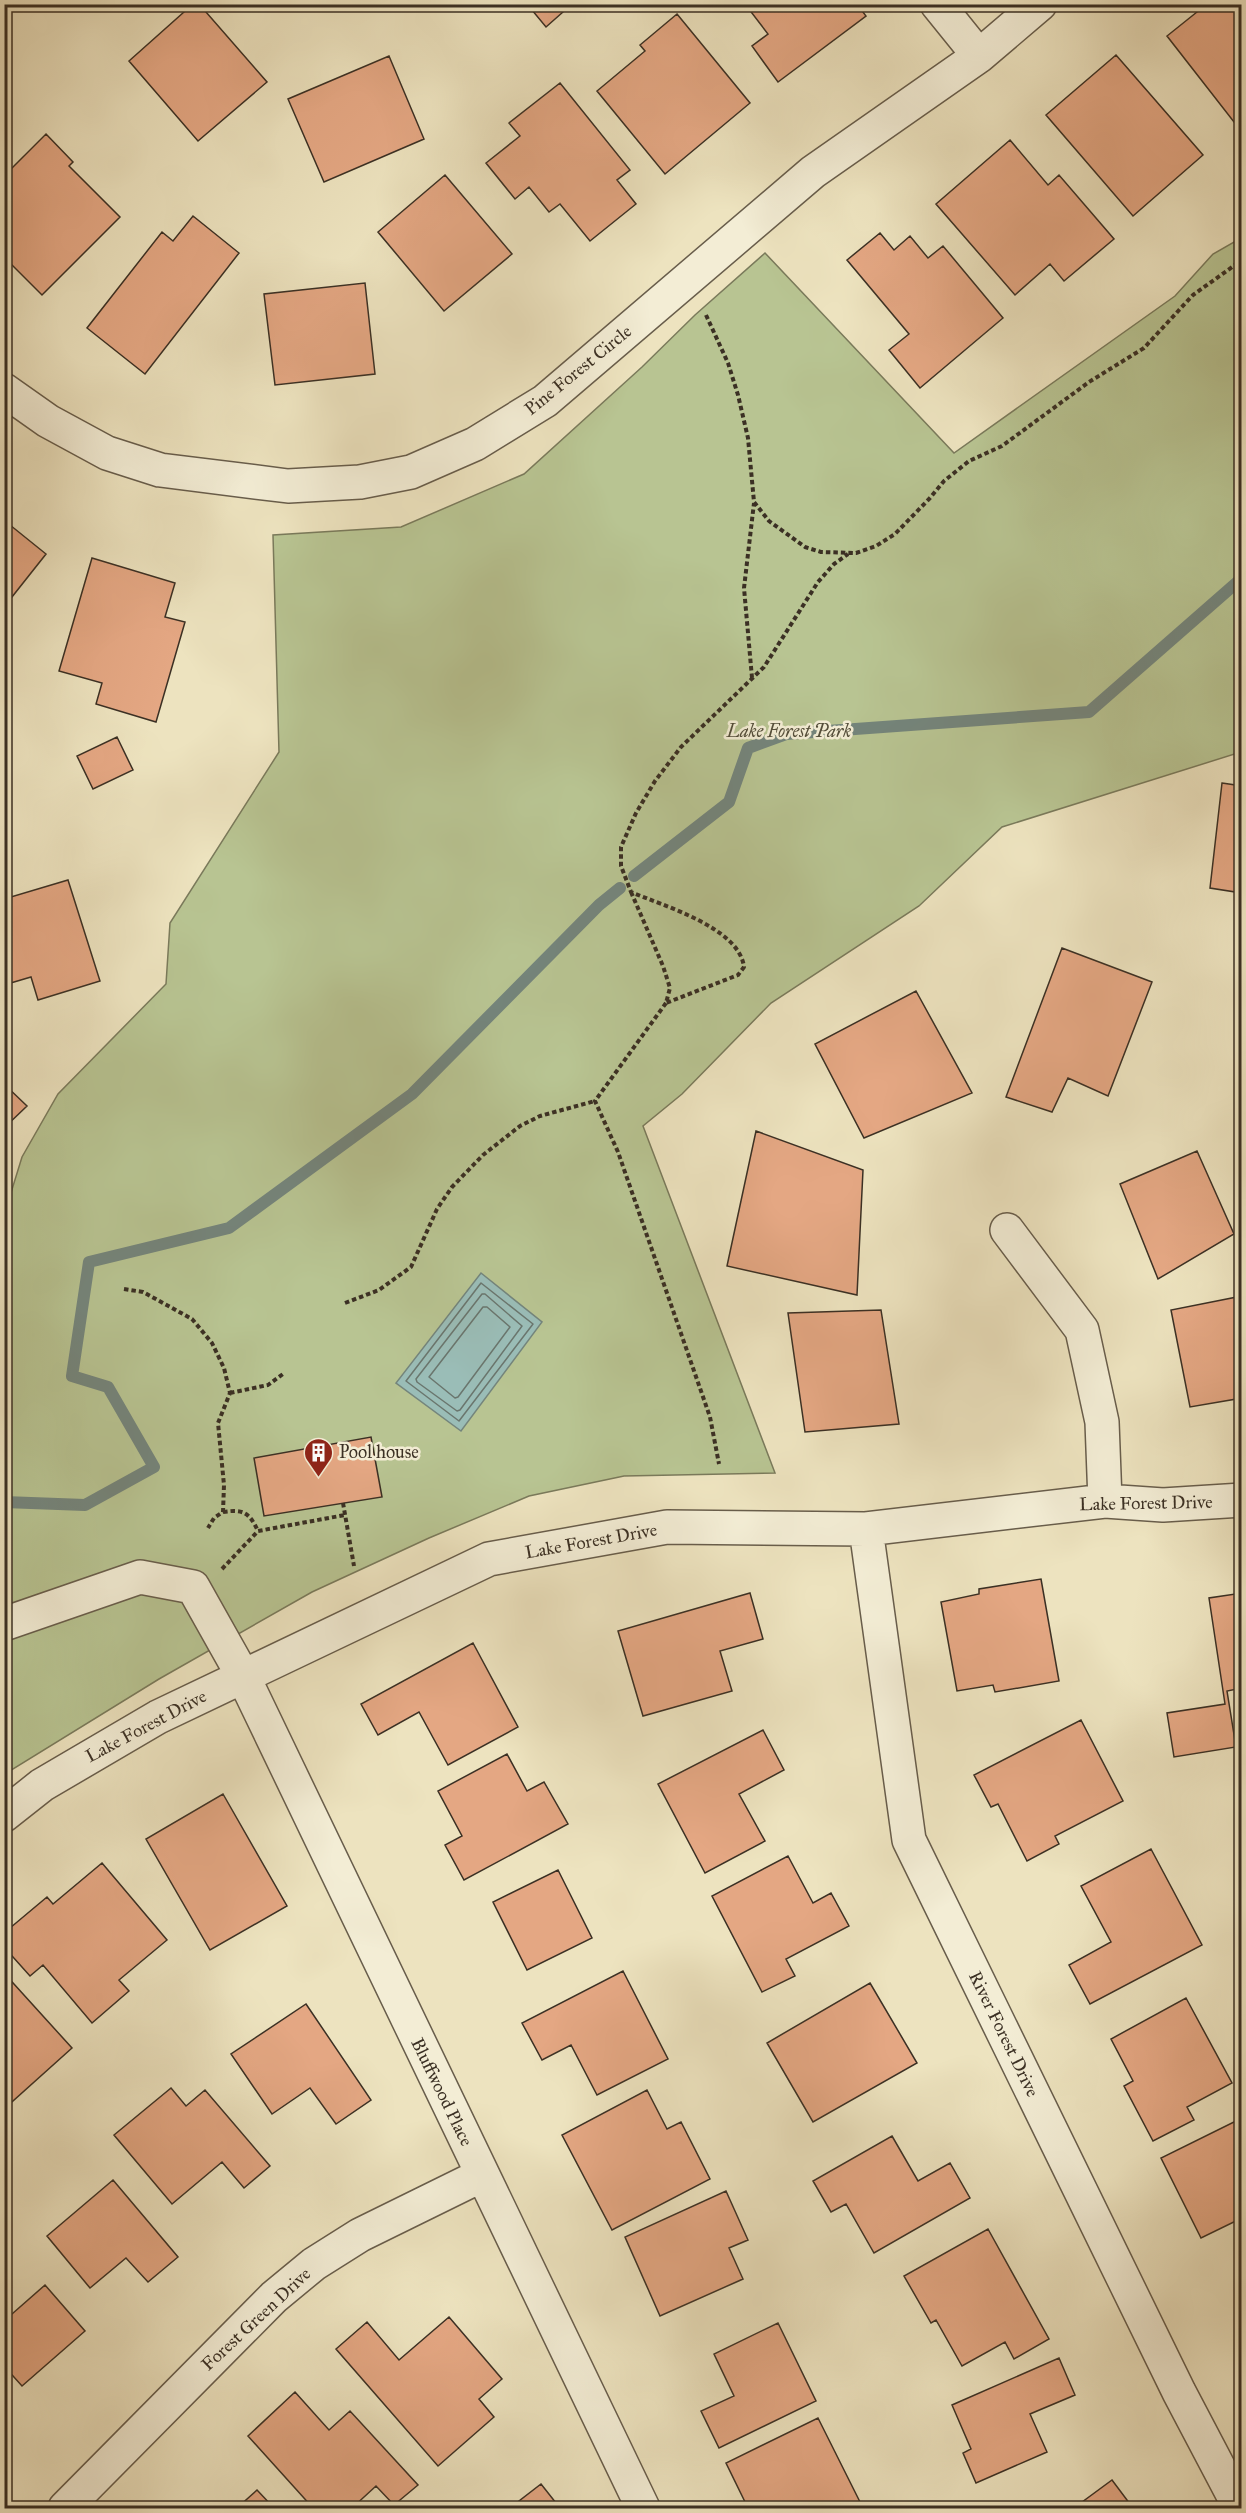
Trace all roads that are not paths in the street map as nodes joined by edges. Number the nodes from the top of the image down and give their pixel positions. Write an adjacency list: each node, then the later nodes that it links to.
1 (937, 4): 3 (street)
2 (1040, 4): 3 (street, Pine Forest Circle)
3 (978, 56): 4 (street, Pine Forest Circle)
4 (4, 390)
5 (1007, 1230): 7 (street)
6 (1242, 1500): 7 (street, Lake Forest Drive)
7 (1105, 1501): 8 (street, Lake Forest Drive)
8 (866, 1529): 10 (street, Lake Forest Drive); 15 (street, River Forest Drive)
9 (4, 1624): 10 (street, Bluffwood Place)
10 (243, 1676): 11 (street, Lake Forest Drive); 12 (street, Bluffwood Place)
11 (4, 1815)
12 (482, 2175): 13 (street, Forest Green Drive); 14 (street, Bluffwood Place)
13 (65, 2508)
14 (643, 2508)
15 (1240, 2508)

